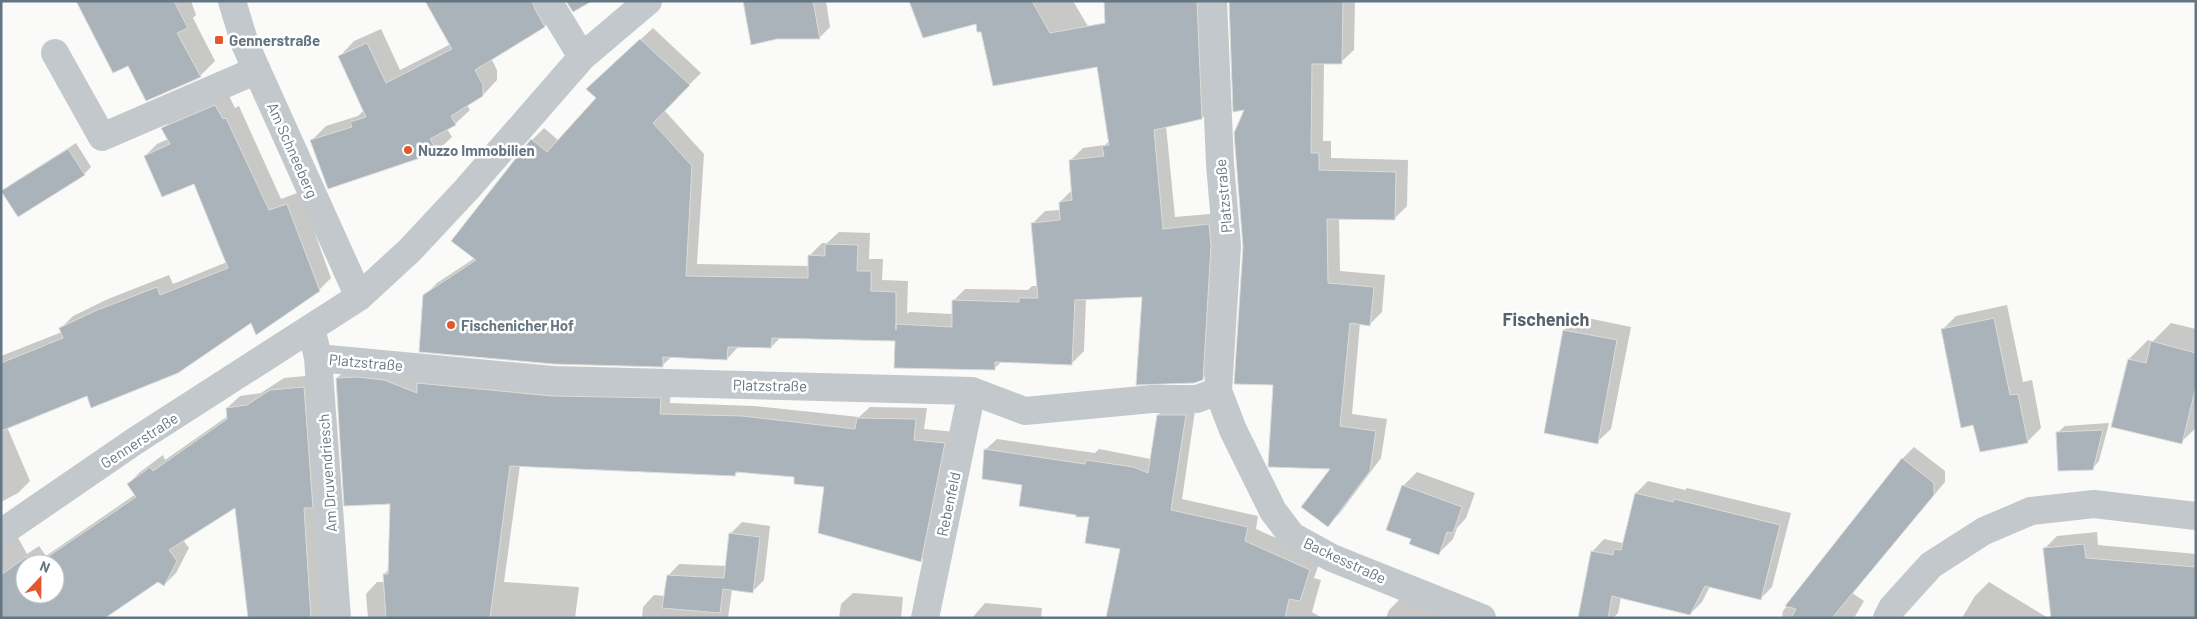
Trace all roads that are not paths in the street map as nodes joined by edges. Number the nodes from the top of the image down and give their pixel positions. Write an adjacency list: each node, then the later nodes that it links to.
1 (232, 1): 7 (street, Am Schneeberg)
2 (548, 1): 6 (street)
3 (648, 1): 6 (street, Gennerstraße)
4 (1213, 1): 12 (street, Platzstraße)
5 (55, 53): 7 (street)
6 (582, 57): 8 (street, Gennerstraße)
7 (257, 70): 8 (street, Am Schneeberg)
8 (359, 297): 9 (street, Gennerstraße)
9 (311, 330): 10 (street, Am Druvendriesch); 15 (street, Gennerstraße)
10 (318, 358): 11 (street, Platzstraße); 16 (street, Am Druvendriesch)
11 (972, 390): 12 (street, Platzstraße); 17 (street, Rebenfeld)
12 (1218, 391): 13 (street, Platzstraße)
13 (1233, 430): 18 (street, Backesstraße)
14 (2196, 516): 19 (street)
15 (1, 533)
16 (338, 618)
17 (925, 618)
18 (1482, 618)
19 (1887, 618)

